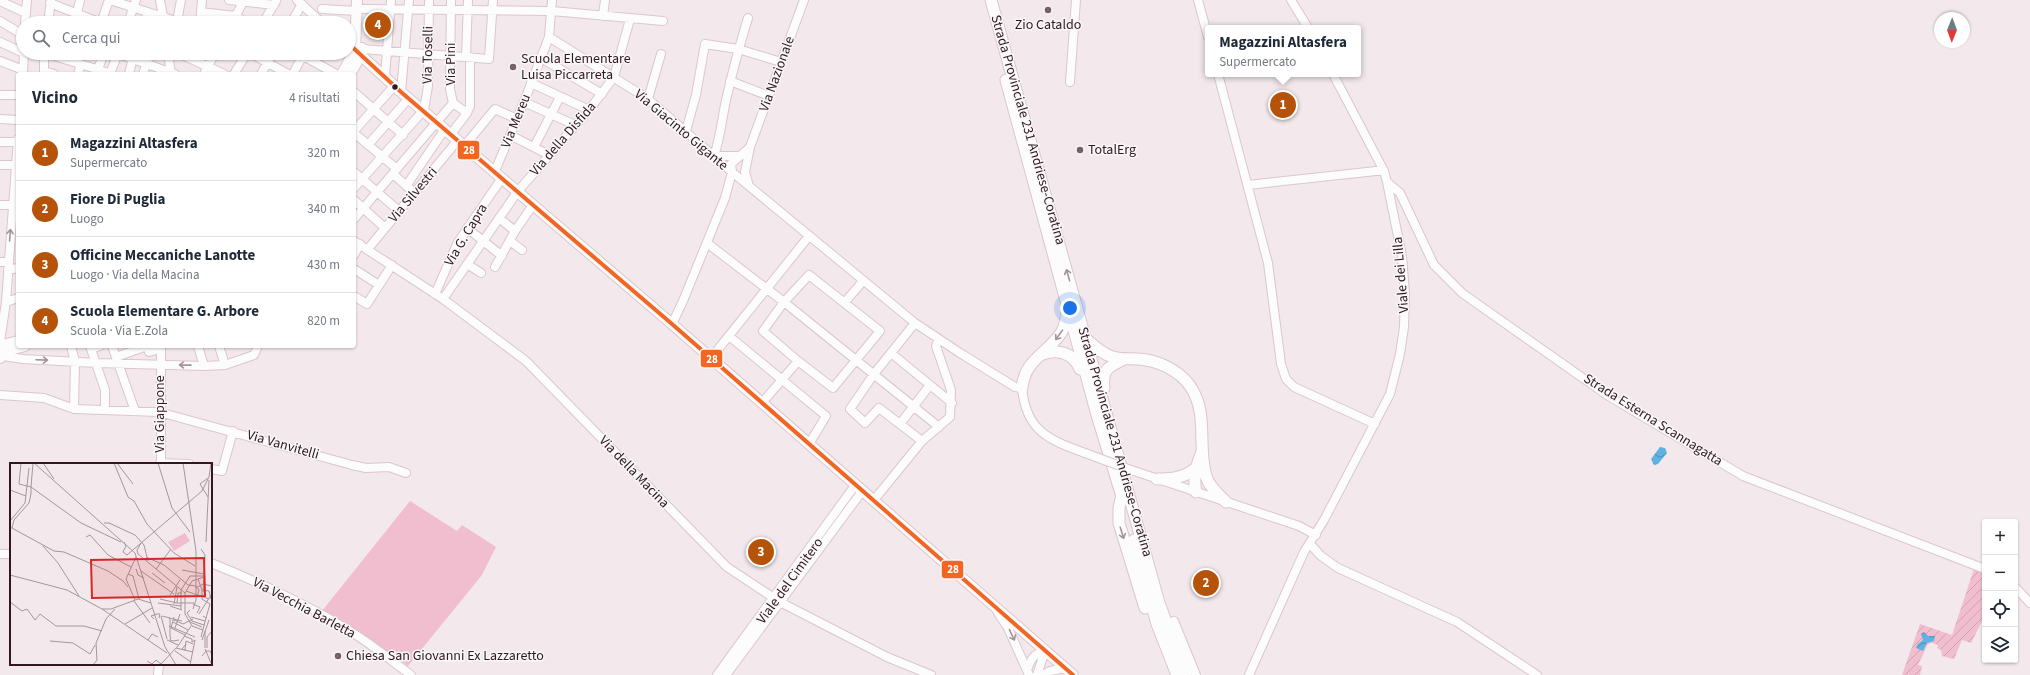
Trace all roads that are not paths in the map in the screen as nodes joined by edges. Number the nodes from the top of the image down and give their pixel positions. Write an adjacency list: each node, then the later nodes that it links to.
1 (27, 0): 40 (street)
2 (80, 0): 41 (street)
3 (110, 0): 29 (street); 46 (street)
4 (160, 0): 50 (street)
5 (181, 0): 51 (street)
6 (202, 0): 39 (street)
7 (229, 0): 25 (street)
8 (322, 0): 31 (street)
9 (391, 0): 32 (street)
10 (408, 0): 33 (street)
11 (428, 0): 34 (street, Via Toselli)
12 (451, 0): 35 (street, Via Pini)
13 (468, 0): 36 (street)
14 (493, 0): 37 (street)
15 (552, 0): 38 (street, Via Mereu)
16 (605, 0): 59 (street)
17 (804, 0): 98 (street, Via Nazionale)
18 (984, 0): 215 (highway, Strada Provinciale 231 Andriese-Coratina)
19 (991, 0): 219 (highway, Strada Provinciale 231 Andriese-Coratina, one-way to 19)
20 (1076, 0): 126 (street)
21 (1198, 0): 65 (street)
22 (1291, 0): 64 (street)
23 (0, 1): 40 (street)
24 (50, 1): 41 (street); 44 (street)
25 (244, 1): 26 (street); 54 (street)
26 (261, 2): 27 (street)
27 (275, 2): 55 (street)
28 (300, 2): 56 (street); 57 (street)
29 (134, 4): 42 (street); 47 (street)
30 (360, 5): 31 (street); 32 (street); 70 (main road)
31 (322, 9): 58 (street)
32 (390, 9): 33 (street); 72 (street)
33 (408, 9): 34 (street); 73 (street)
34 (428, 10): 35 (street); 74 (street, Via Toselli)
35 (451, 10): 36 (street); 76 (street, Via Pini)
36 (467, 10): 37 (street); 77 (street)
37 (493, 10): 38 (street); 77 (street)
38 (552, 11): 59 (street); 67 (street, Via Mereu)
39 (201, 12): 52 (street); 53 (street)
40 (26, 13): 43 (street)
41 (77, 13): 45 (street)
42 (148, 13): 48 (street); 49 (street)
43 (26, 16)
44 (49, 16)
45 (84, 16)
46 (104, 16)
47 (130, 16)
48 (147, 16)
49 (155, 16)
50 (163, 16)
51 (180, 16)
52 (201, 16)
53 (220, 16)
54 (236, 16)
55 (267, 16)
56 (294, 16)
57 (315, 16)
58 (321, 16)
59 (603, 16): 61 (street)
60 (748, 18): 71 (street)
61 (630, 19): 63 (street); 122 (street, Via della Disfida)
62 (0, 21): 66 (street)
63 (663, 21)
64 (1306, 25)
65 (1205, 26)
66 (16, 31)
67 (548, 37): 78 (street, Via Mereu); 122 (street, Via Giacinto Gigante)
68 (0, 42): 69 (street)
69 (16, 49)
70 (357, 49): 72 (street); 121 (main road)
71 (738, 49): 98 (street); 125 (street); 149 (street)
72 (388, 52): 73 (street); 121 (street)
73 (405, 53): 74 (street); 128 (street)
74 (427, 54): 76 (street); 139 (street, Via Toselli)
75 (661, 54): 135 (street)
76 (450, 55): 77 (street); 137 (street, Via Pini)
77 (468, 57): 141 (street)
78 (541, 58): 127 (street, Via Mereu); 130 (street)
79 (24, 60): 104 (street)
80 (45, 60): 105 (street)
81 (68, 60): 99 (street)
82 (101, 60): 102 (street)
83 (115, 60): 108 (street)
84 (132, 60): 109 (street)
85 (140, 60): 100 (street)
86 (147, 60): 100 (street)
87 (169, 60): 111 (street)
88 (200, 60): 101 (street)
89 (211, 60): 101 (street)
90 (243, 60): 114 (street)
91 (264, 60): 97 (street)
92 (299, 60): 117 (street)
93 (312, 60): 118 (street)
94 (350, 60): 119 (main road)
95 (354, 60): 120 (main road)
96 (0, 61): 104 (street)
97 (268, 62): 115 (street); 116 (street)
98 (781, 62): 134 (street, Via Nazionale)
99 (81, 64): 102 (street); 106 (street)
100 (146, 64): 103 (street); 110 (street)
101 (208, 66): 112 (street); 113 (street)
102 (98, 69): 107 (street)
103 (159, 71)
104 (23, 72)
105 (44, 72)
106 (79, 72)
107 (106, 72)
108 (112, 72)
109 (129, 72)
110 (144, 72)
111 (172, 72)
112 (205, 72)
113 (220, 72)
114 (235, 72)
115 (262, 72)
116 (285, 72)
117 (294, 72)
118 (333, 72)
119 (343, 72)
120 (351, 72)
121 (385, 76): 128 (main road)
122 (614, 77): 130 (street, Via della Disfida); 135 (street, Via Giacinto Gigante)
123 (1219, 77): 173 (street)
124 (1336, 77): 164 (street)
125 (730, 81): 134 (street); 159 (street)
126 (1070, 82)
127 (531, 83): 133 (street); 136 (street, Via Mereu)
128 (402, 92): 138 (street); 139 (main road); 146 (street)
129 (356, 94): 138 (street)
130 (602, 94): 140 (street, Via della Disfida)
131 (0, 95): 132 (street)
132 (16, 95)
133 (560, 96): 140 (street); 142 (street)
134 (769, 96): 161 (street, Via Nazionale)
135 (648, 99): 149 (street, Via Giacinto Gigante)
136 (524, 102): 142 (street); 144 (street, Via Mereu)
137 (454, 103): 141 (street); 151 (street, Via Pini)
138 (373, 108): 146 (street); 148 (street)
139 (424, 110): 151 (main road); 152 (street)
140 (589, 110): 147 (street, Via della Disfida)
141 (467, 113): 151 (street)
142 (551, 114): 147 (street); 157 (street)
143 (0, 119): 145 (street)
144 (517, 119): 151 (street); 153 (street, Via Mereu)
145 (16, 120)
146 (388, 122): 152 (street); 156 (street)
147 (575, 125): 158 (street, Via della Disfida)
148 (356, 129)
149 (686, 131): 159 (street, Via Giacinto Gigante)
150 (356, 134): 156 (street)
151 (452, 134): 165 (street); 168 (main road); 174 (street); 178 (street, Via Silvestri)
152 (403, 135): 160 (street)
153 (510, 135): 157 (street); 168 (street, Via Mereu)
154 (0, 142): 155 (street)
155 (16, 142)
156 (368, 145): 160 (street)
157 (534, 147): 158 (street)
158 (549, 154): 176 (street, Via della Disfida)
159 (714, 156): 161 (street); 166 (street, Via Giacinto Gigante)
160 (383, 157): 165 (street); 169 (street)
161 (743, 159): 166 (street, Via Nazionale); 175 (street)
162 (0, 165): 163 (street)
163 (16, 165)
164 (1384, 171): 170 (street, Viale dei Lilla); 173 (street)
165 (395, 172): 174 (street); 177 (street)
166 (732, 172): 175 (street, Via Giacinto Gigante); 194 (street)
167 (356, 174): 169 (street)
168 (498, 175): 176 (main road); 188 (street, Via G. Capra)
169 (361, 179): 172 (street); 177 (street)
170 (1387, 182): 258 (street, Viale dei Lilla); 278 (street, Strada Esterna Scannagatta)
171 (16, 185): 181 (street)
172 (356, 185)
173 (1248, 185): 258 (street)
174 (406, 186): 178 (street)
175 (749, 186): 190 (street, Via Giacinto Gigante)
176 (518, 191): 182 (main road); 186 (street, Via della Disfida)
177 (377, 193): 183 (street); 184 (street)
178 (415, 194): 184 (street, Via Silvestri)
179 (356, 202): 183 (street)
180 (0, 204): 181 (street)
181 (15, 205): 199 (street, one-way to 181)
182 (533, 205): 189 (street); 216 (main road)
183 (363, 208): 185 (street); 187 (street)
184 (399, 211): 187 (street, Via Silvestri)
185 (356, 216)
186 (499, 218): 189 (street); 192 (street, Via della Disfida)
187 (385, 228): 195 (street, Via Silvestri)
188 (467, 228): 192 (street); 208 (street, Via G. Capra)
189 (515, 231): 191 (street)
190 (809, 236): 205 (street, Via Giacinto Gigante); 207 (street)
191 (510, 240): 196 (street); 197 (street)
192 (482, 241): 197 (street); 198 (street, Via della Disfida)
193 (357, 242): 195 (street, Via della Macina)
194 (707, 243): 207 (street); 216 (street)
195 (367, 250): 200 (street, Via della Macina)
196 (522, 250)
197 (502, 256): 201 (street)
198 (467, 264): 204 (street); 211 (street, Via della Disfida)
199 (6, 265): 202 (street); 212 (street)
200 (392, 265): 206 (street); 208 (street, Via della Macina)
201 (495, 267)
202 (16, 268)
203 (356, 270): 206 (street)
204 (481, 272)
205 (863, 281): 214 (street); 217 (street, Via Giacinto Gigante)
206 (379, 285): 209 (street)
207 (766, 288): 213 (street); 218 (street)
208 (435, 294): 211 (street, Via della Macina)
209 (356, 297)
210 (16, 299): 212 (street)
211 (443, 299): 280 (street, Via della Macina)
212 (6, 302): 231 (street)
213 (784, 302): 214 (street); 236 (street); 238 (street)
214 (845, 302): 236 (street)
215 (1067, 308): 233 (highway, one-way to 233); 255 (highway, Strada Provinciale 231 Andriese-Coratina)
216 (672, 324): 234 (main road)
217 (915, 324): 220 (street, Via Giacinto Gigante); 232 (street)
218 (729, 336): 234 (street); 245 (street)
219 (1086, 338): 235 (highway); 255 (highway, Strada Provinciale 231 Andriese-Coratina)
220 (939, 340): 247 (street, Via Giacinto Gigante); 250 (street)
221 (16, 341): 231 (main road)
222 (16, 347): 231 (main road)
223 (72, 348): 239 (street)
224 (91, 348): 240 (street)
225 (113, 348): 237 (street)
226 (148, 348): 227 (street); 237 (street)
227 (160, 348): 241 (street, Via Giappone)
228 (199, 348): 243 (street)
229 (220, 348): 242 (street)
230 (257, 348): 242 (street)
231 (2, 349): 239 (street, one-way to 239)
232 (891, 353): 244 (street); 246 (street)
233 (1040, 355): 247 (highway); 255 (highway)
234 (711, 358): 249 (main road)
235 (1124, 359): 255 (highway); 263 (highway)
236 (856, 360): 238 (street); 244 (street)
237 (118, 361): 240 (street); 241 (street); 254 (street)
238 (798, 361): 245 (street)
239 (75, 362): 240 (street); 252 (street)
240 (97, 363): 253 (street)
241 (160, 365): 243 (street, one-way to 241); 256 (street, Via Giappone)
242 (225, 365): 243 (street)
243 (204, 366)
244 (874, 374): 251 (street); 257 (street)
245 (782, 380): 249 (street); 262 (street)
246 (930, 385): 250 (street); 251 (street)
247 (1022, 388): 269 (street, bridge)
248 (0, 395): 252 (street, Via Vanvitelli)
249 (762, 403): 262 (main road)
250 (952, 403): 259 (street)
251 (913, 406): 257 (street); 259 (street)
252 (74, 409): 253 (street, Via Vanvitelli)
253 (104, 410): 254 (street, Via Vanvitelli)
254 (135, 411): 256 (street, Via Vanvitelli)
255 (1101, 411): 272 (highway, Strada Provinciale 231 Andriese-Coratina); 299 (highway, Strada Provinciale 231 Andriese-Coratina)
256 (159, 412): 260 (street, Via Vanvitelli); 264 (street, Via Giappone)
257 (900, 424): 261 (street)
258 (1375, 424): 275 (street, Viale dei Lilla)
259 (940, 427): 261 (street)
260 (232, 431): 265 (street); 267 (street, Via Vanvitelli)
261 (922, 441): 273 (street)
262 (809, 444): 270 (main road)
263 (1202, 451): 266 (highway); 268 (highway)
264 (160, 463)
265 (212, 469)
266 (1195, 469): 269 (highway); 271 (highway)
267 (406, 473)
268 (1206, 477): 271 (highway); 274 (highway)
269 (1157, 479): 271 (street)
270 (859, 487): 273 (main road); 280 (street)
271 (1196, 492): 274 (street)
272 (1122, 495): 297 (highway, one-way to 297); 298 (highway, Strada Provinciale 231 Andriese-Coratina)
273 (874, 500): 281 (main road)
274 (1226, 502): 275 (street)
275 (1316, 535): 276 (street, Viale dei Lilla)
276 (1310, 544): 301 (street, Viale dei Lilla); 302 (street)
277 (212, 563): 289 (street, Via Vecchia Barletta)
278 (1982, 568)
279 (2018, 590): 282 (street)
280 (776, 599): 290 (street); 291 (street, Viale del Cimitero); 292 (street, Viale del Cimitero); 293 (street, Via della Macina)
281 (991, 602): 284 (main road); 287 (street, one-way to 287)
282 (2030, 603)
283 (1174, 621): 300 (street)
284 (1045, 651): 286 (main road); 287 (street); 294 (street)
285 (159, 665): 288 (street)
286 (1065, 668): 295 (street); 296 (main road)
287 (1028, 673)
288 (158, 675)
289 (411, 675)
290 (716, 675)
291 (721, 675)
292 (726, 675)
293 (931, 675)
294 (1037, 675)
295 (1043, 675)
296 (1073, 675)
297 (1170, 675)
298 (1178, 675)
299 (1186, 675)
300 (1196, 675)
301 (1249, 675)
302 (1537, 675)

